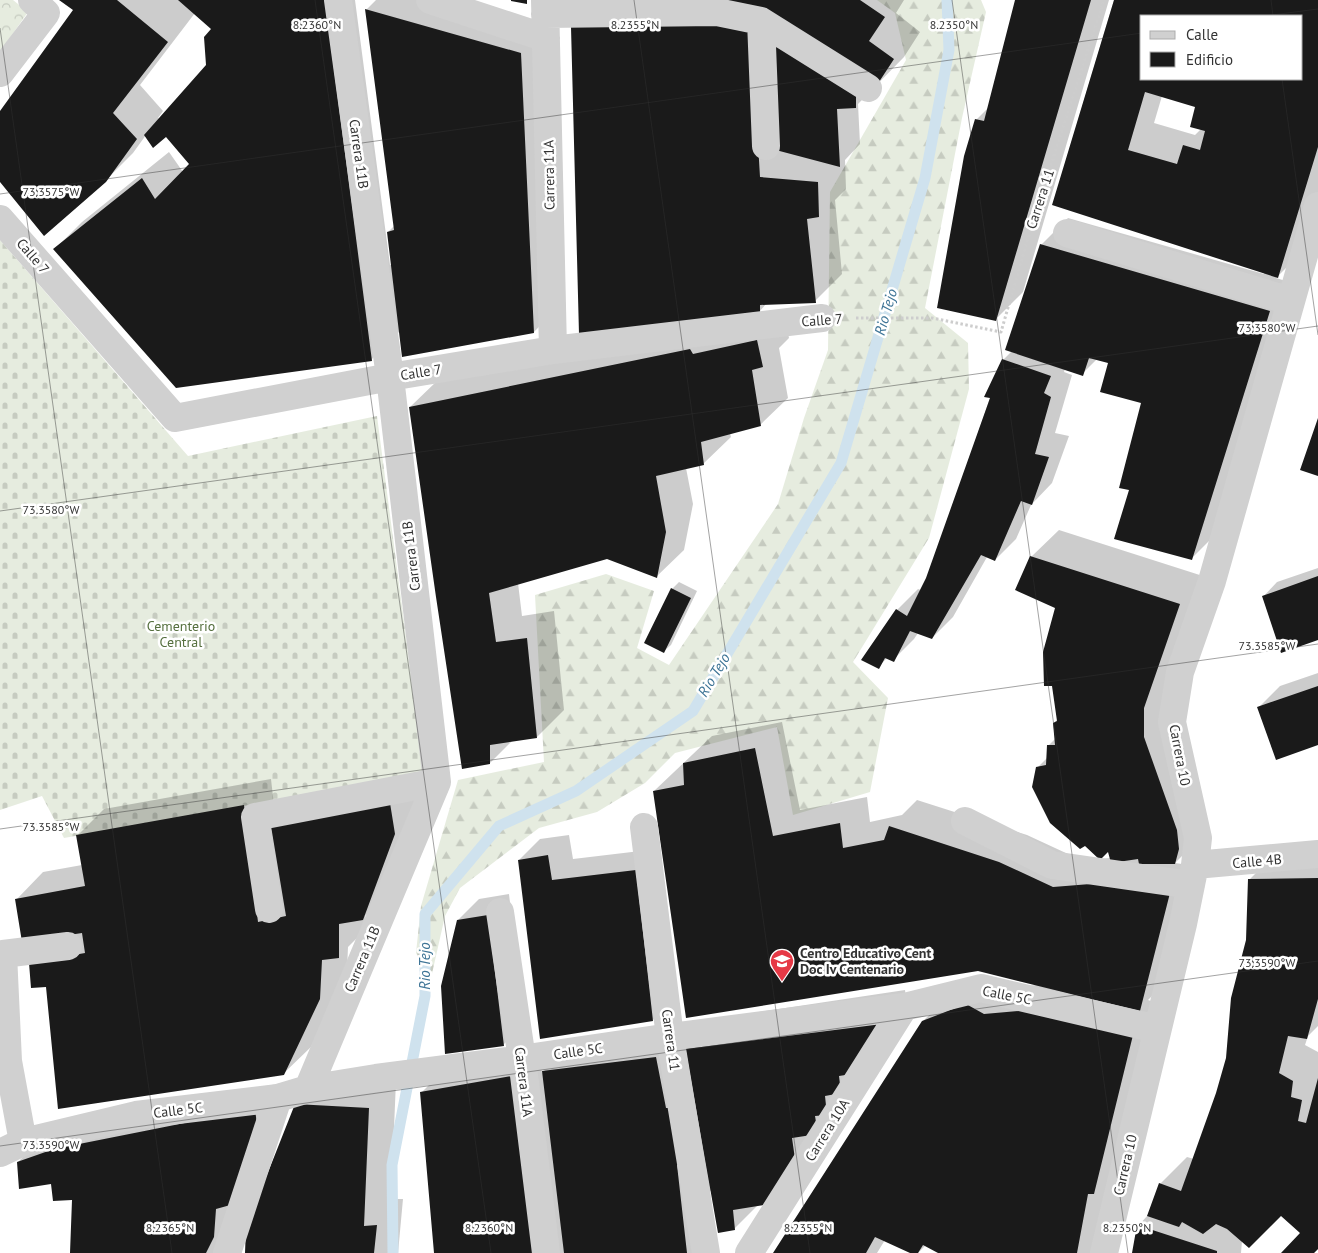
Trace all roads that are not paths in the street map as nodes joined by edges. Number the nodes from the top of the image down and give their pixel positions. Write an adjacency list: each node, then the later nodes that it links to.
1 (32, 0): 6 (street)
2 (338, 0): 15 (street, Carrera 11B)
3 (430, 0): 4 (street)
4 (545, 17): 5 (street); 14 (street, Carrera 11A)
5 (762, 21): 7 (street); 8 (street)
6 (0, 73)
7 (868, 88)
8 (766, 146)
9 (1318, 206): 12 (street, Carrera 10)
10 (0, 219): 15 (street, Calle 7)
11 (1067, 233): 12 (street)
12 (1290, 301): 20 (street, Carrera 10)
13 (822, 318): 14 (street, Calle 7)
14 (553, 350): 15 (street, Calle 7)
15 (390, 377): 16 (street, Carrera 11B)
16 (437, 782): 21 (street); 28 (street, Carrera 11B)
17 (965, 821): 20 (street, Calle 4B)
18 (644, 827): 26 (street, Carrera 11)
19 (1318, 854): 20 (street, Calle 4B)
20 (1193, 875): 25 (street, Carrera 10)
21 (269, 909)
22 (500, 912): 27 (street, Carrera 11A)
23 (68, 946): 30 (street)
24 (904, 1006): 25 (street, Calle 5C); 26 (street, Calle 5C); 34 (street, Carrera 10A)
25 (1157, 1029): 35 (street, Carrera 10)
26 (670, 1037): 27 (street, Calle 5C); 33 (street, Carrera 11)
27 (522, 1059): 28 (street, Calle 5C); 32 (street, Carrera 11A)
28 (308, 1089): 29 (street, Calle 5C)
29 (278, 1098): 30 (street, Calle 5C); 31 (street)
30 (9, 1149)
31 (227, 1253)
32 (546, 1253)
33 (706, 1253)
34 (749, 1253)
35 (1104, 1253)

